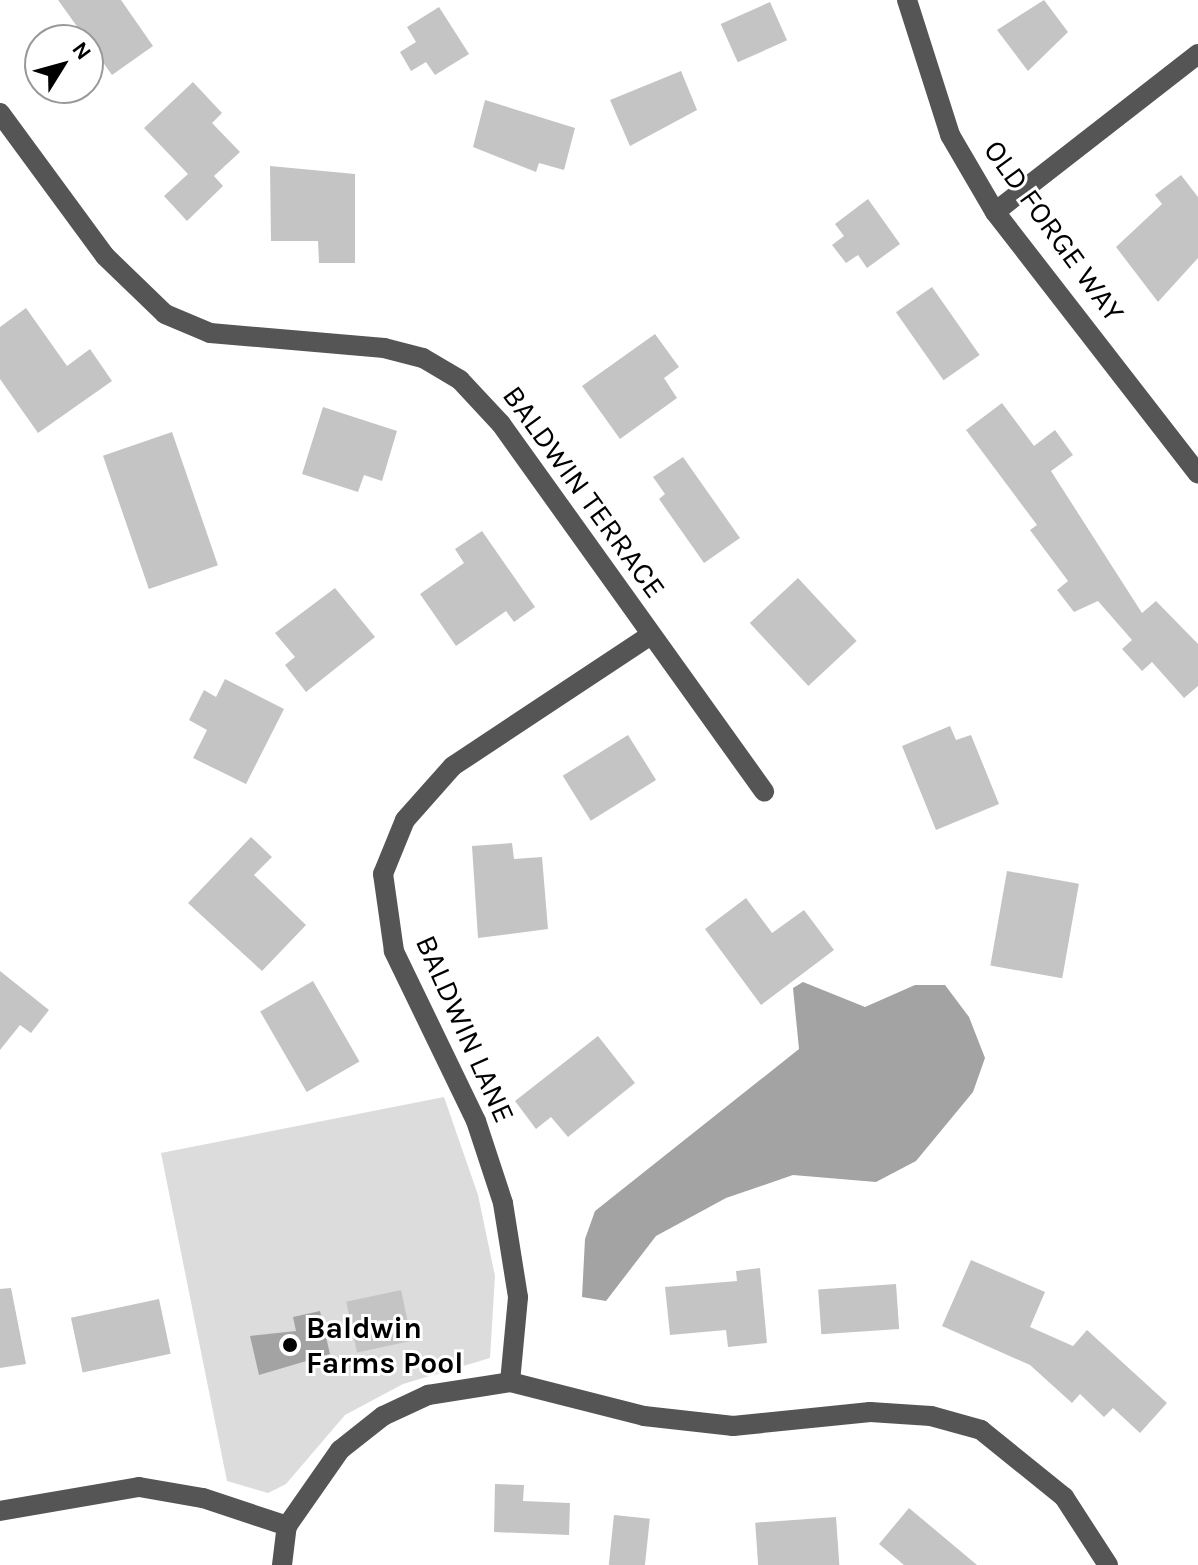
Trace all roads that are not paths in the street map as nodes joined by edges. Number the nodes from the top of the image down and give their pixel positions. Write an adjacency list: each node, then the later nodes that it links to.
1 (907, 0): 4 (street, OLD FORGE WAY)
2 (1198, 54): 4 (street)
3 (0, 113): 6 (street, BALDWIN TERRACE)
4 (995, 212): 5 (street, OLD FORGE WAY)
5 (1198, 474)
6 (651, 635): 7 (street, BALDWIN TERRACE); 8 (street, BALDWIN LANE)
7 (764, 791)
8 (510, 1382): 10 (street); 12 (street)
9 (0, 1511): 10 (street)
10 (287, 1526): 11 (street)
11 (282, 1565)
12 (1108, 1565)

